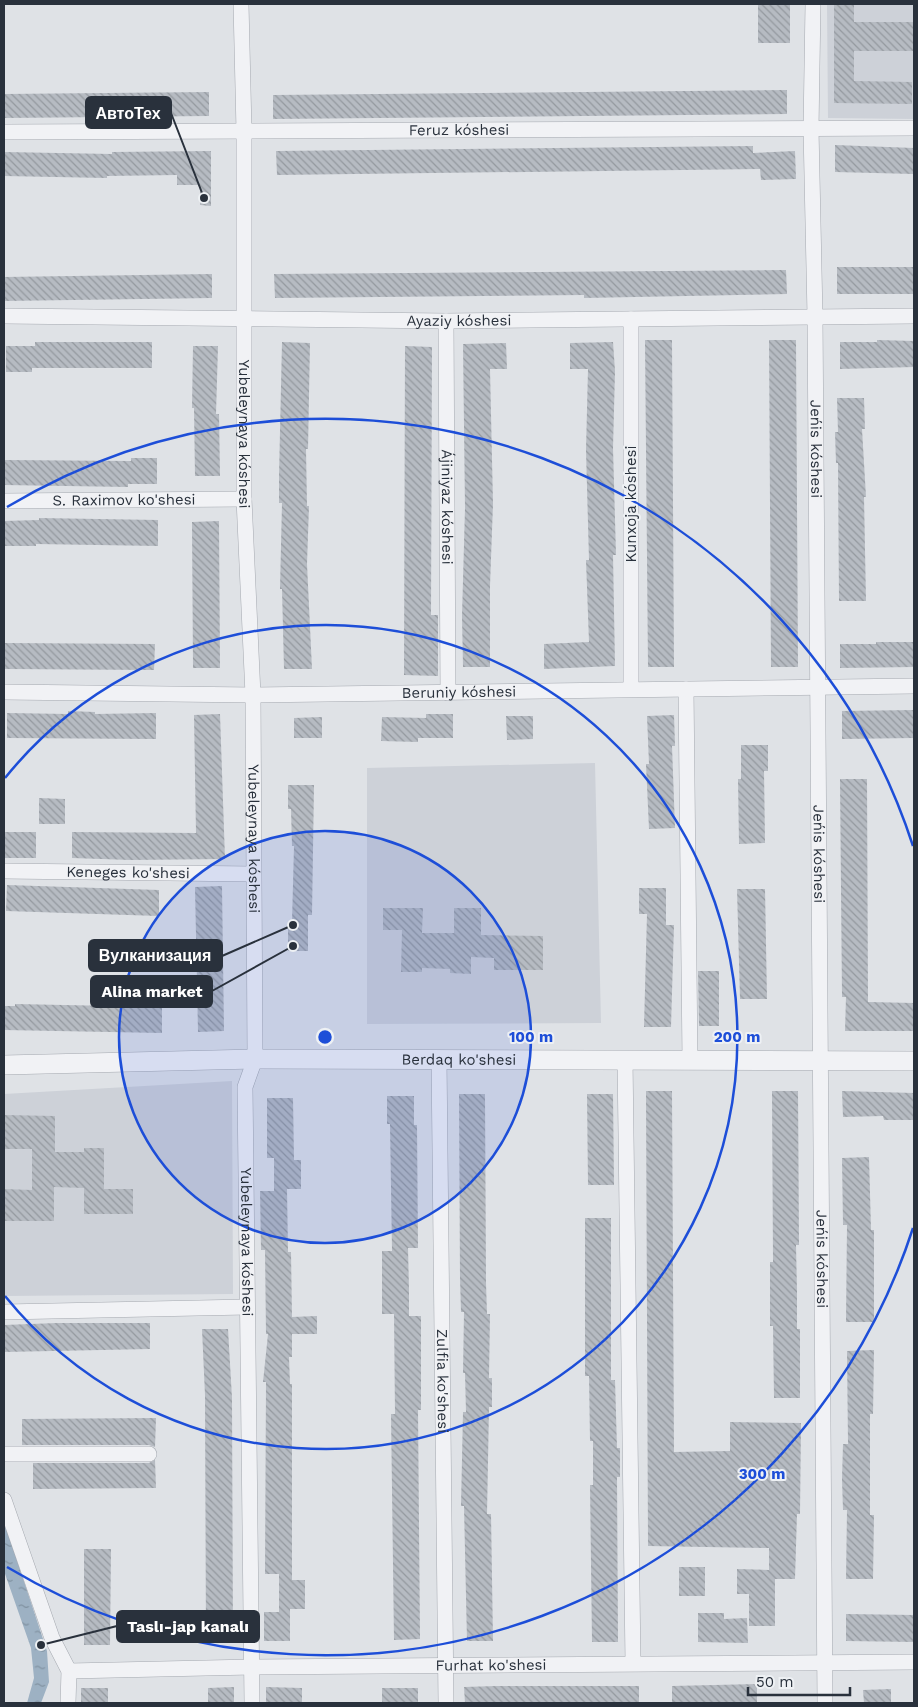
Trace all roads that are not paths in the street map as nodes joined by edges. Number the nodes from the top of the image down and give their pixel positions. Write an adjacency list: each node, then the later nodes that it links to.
1 (241, 4): 5 (street, Yubeleynaya kóshesi)
2 (813, 4): 4 (street, Jeńis kóshesi)
3 (914, 128): 4 (street, Feruz kóshesi)
4 (811, 129): 5 (street, Feruz kóshesi); 8 (street, Jeńis kóshesi)
5 (244, 131): 6 (street, Feruz kóshesi); 10 (street, Yubeleynaya kóshesi)
6 (4, 132)
7 (4, 316): 10 (street, Ayaziy kóshesi)
8 (815, 316): 9 (street, Ayaziy kóshesi); 11 (street, Ayaziy kóshesi); 15 (street, Jeńis kóshesi)
9 (914, 316)
10 (244, 318): 12 (street, Ayaziy kóshesi); 13 (street, Yubeleynaya kóshesi)
11 (631, 319): 12 (street, Ayaziy kóshesi); 17 (street, Kunxoja kóshesi)
12 (446, 321): 20 (street, Ájiniyaz kóshesi)
13 (244, 499): 14 (street, S. Raximov ko'shesi); 21 (street, Yubeleynaya kóshesi)
14 (4, 501)
15 (817, 686): 16 (street, Beruniy kóshesi); 18 (street, Beruniy kóshesi); 28 (street, Jeńis kóshesi)
16 (914, 686)
17 (631, 689): 18 (street, Beruniy kóshesi); 20 (street, Beruniy kóshesi)
18 (686, 689): 27 (street)
19 (4, 692): 21 (street, Beruniy kóshesi)
20 (448, 693): 21 (street, Beruniy kóshesi)
21 (253, 695): 23 (street, Yubeleynaya kóshesi)
22 (4, 871): 23 (street, Keneges ko'shesi)
23 (252, 874): 24 (street, Yubeleynaya kóshesi)
24 (255, 1059): 25 (street, Berdaq ko'shesi); 30 (street, Berdaq ko'shesi); 31 (street, Yubeleynaya kóshesi)
25 (439, 1059): 26 (street, Berdaq ko'shesi); 39 (street, Zulfia ko'shesi)
26 (625, 1059): 27 (street, Berdaq ko'shesi); 37 (street)
27 (690, 1060): 28 (street, Berdaq ko'shesi)
28 (819, 1060): 29 (street, Berdaq ko'shesi); 38 (street, Jeńis kóshesi)
29 (914, 1061)
30 (4, 1065)
31 (247, 1307): 32 (street); 40 (street, Yubeleynaya kóshesi)
32 (4, 1312)
33 (4, 1454): 34 (street)
34 (149, 1454)
35 (4, 1500): 41 (street)
36 (914, 1662): 38 (street, Furhat ko'shesi)
37 (633, 1663): 38 (street, Furhat ko'shesi); 39 (street, Furhat ko'shesi)
38 (825, 1663): 45 (street, Jeńis kóshesi)
39 (445, 1666): 40 (street, Furhat ko'shesi); 44 (street, Zulfia ko'shesi)
40 (252, 1667): 41 (street, Furhat ko'shesi); 43 (street, Yubeleynaya kóshesi)
41 (69, 1671): 42 (street)
42 (68, 1703)
43 (252, 1703)
44 (446, 1703)
45 (825, 1703)

